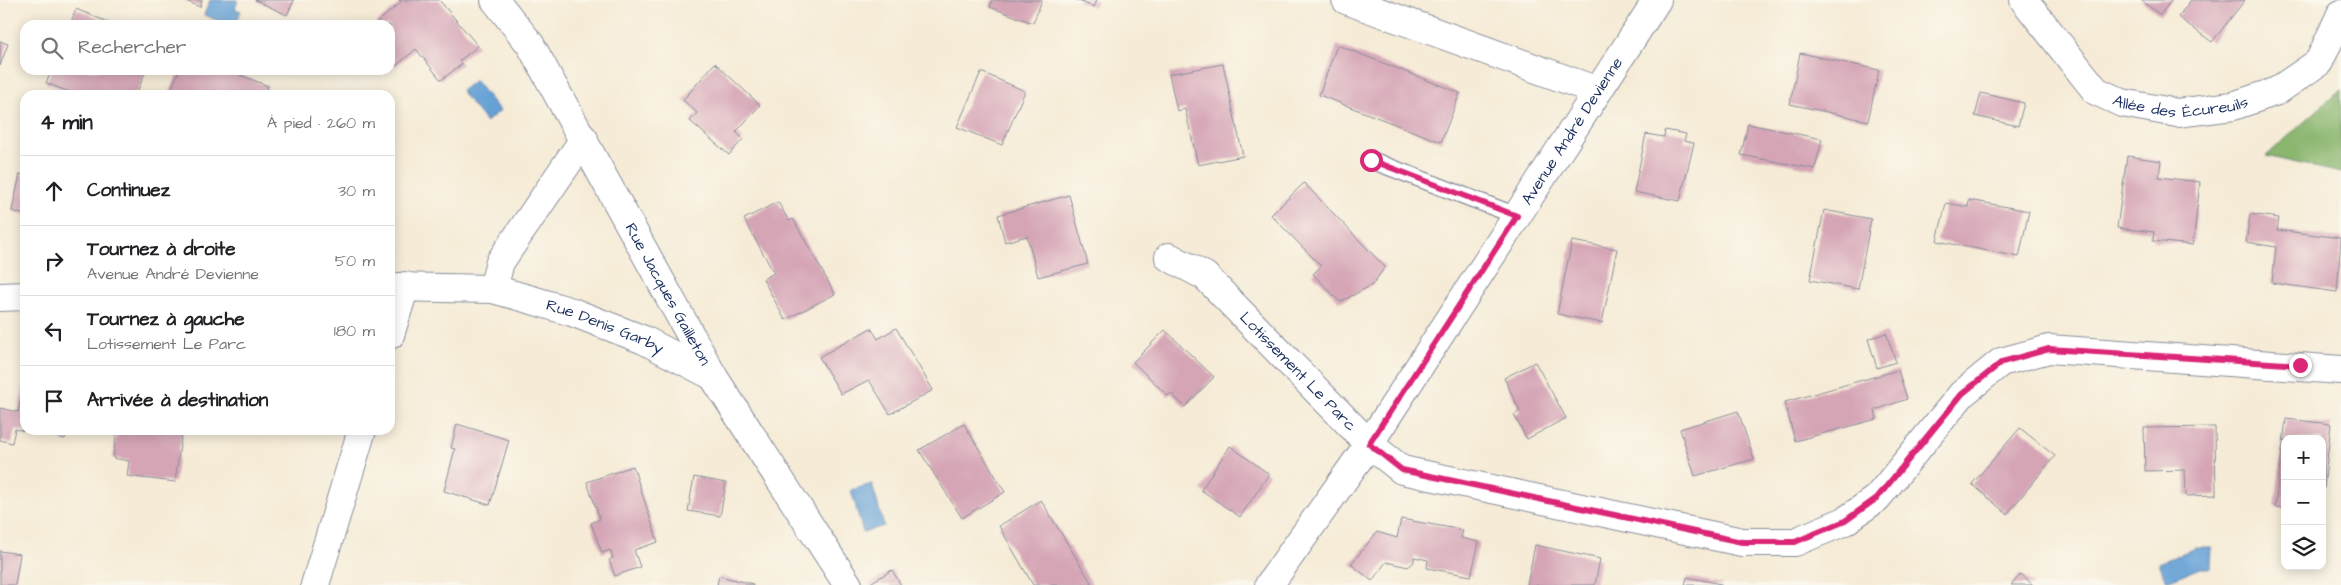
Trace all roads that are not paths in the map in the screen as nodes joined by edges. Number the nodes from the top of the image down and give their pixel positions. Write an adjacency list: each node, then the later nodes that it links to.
1 (495, 0): 7 (street, Rue Jacques Gailleton)
2 (1346, 0): 6 (street)
3 (1657, 0): 6 (street, Avenue André Devienne)
4 (2024, 0): 5 (street, Allée des Écureuils)
5 (2341, 14)
6 (1598, 92): 9 (street, Avenue André Devienne)
7 (584, 139): 12 (street); 17 (street, Rue Jacques Gailleton)
8 (1371, 160): 9 (lane)
9 (1517, 216): 19 (street, Avenue André Devienne)
10 (1169, 257): 19 (street, Lotissement Le Parc)
11 (397, 286): 12 (street, Rue Denis Garby); 15 (street)
12 (493, 289): 17 (street, Rue Denis Garby)
13 (20, 296): 14 (street)
14 (0, 297)
15 (395, 300)
16 (2341, 370): 19 (street, Lotissement Le Parc)
17 (713, 376): 21 (street, Rue Jacques Gailleton)
18 (360, 435): 20 (street)
19 (1369, 444): 22 (street, Avenue André Devienne)
20 (315, 585)
21 (848, 585)
22 (1269, 585)

